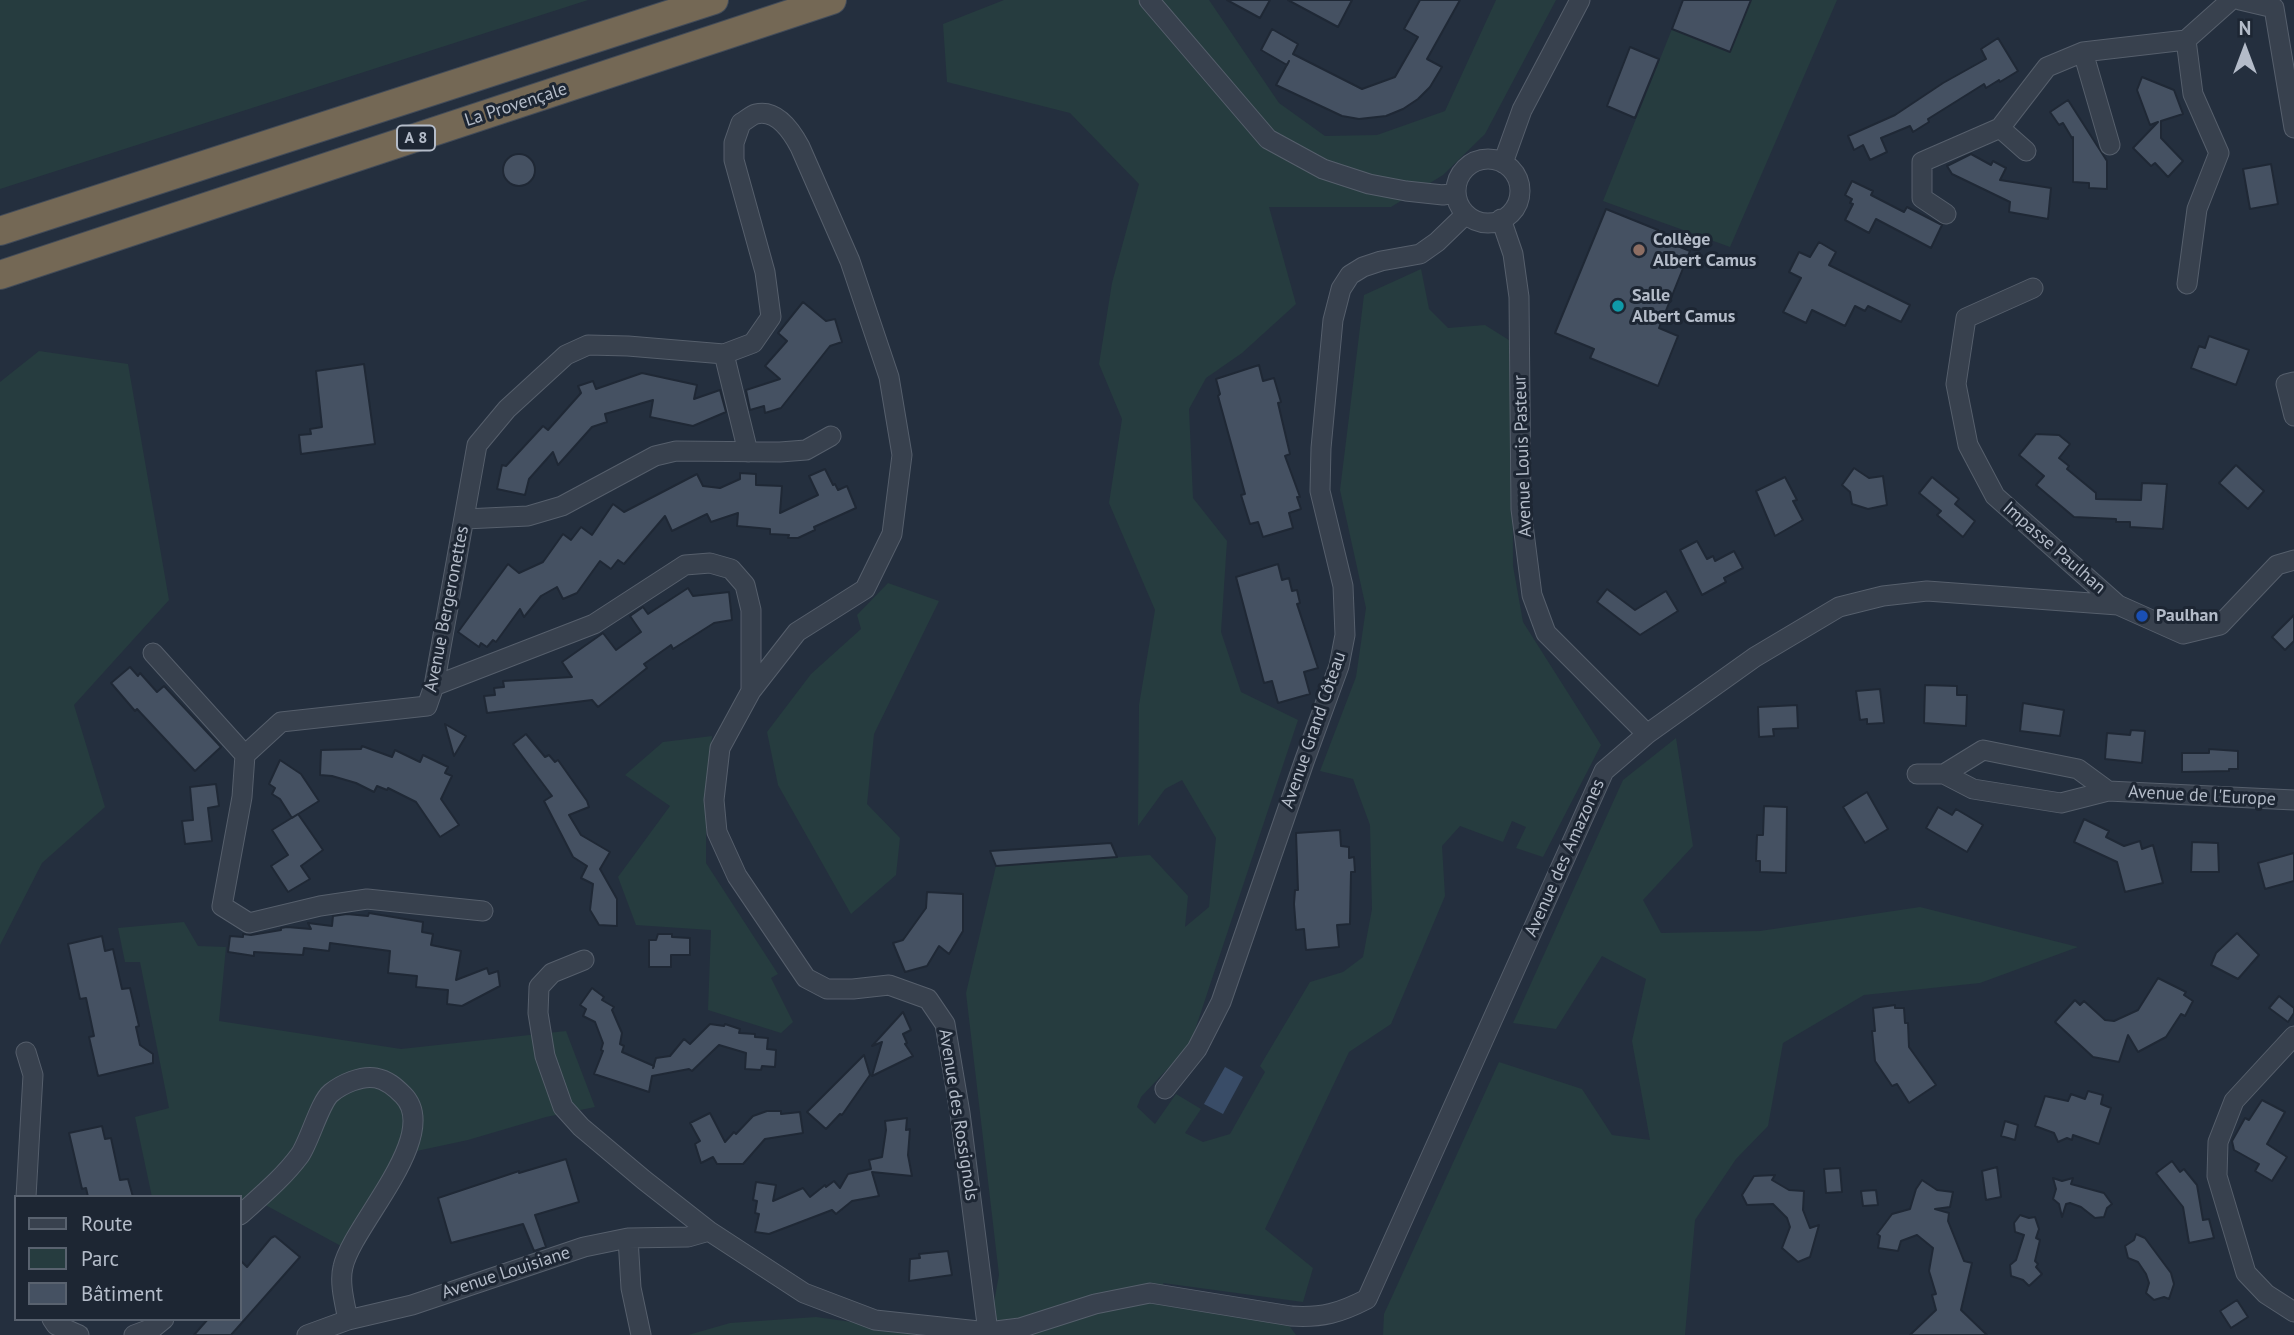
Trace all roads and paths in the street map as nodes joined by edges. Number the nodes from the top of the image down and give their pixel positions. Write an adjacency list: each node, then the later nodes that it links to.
1 (714, 0): 18 (highway, A 8)
2 (832, 0): 19 (highway, La Provençale / A 8)
3 (1149, 0): 14 (street)
4 (1580, 0): 13 (street)
5 (2231, 0): 7 (street)
6 (2239, 0): 10 (street)
7 (2186, 40): 8 (street); 20 (street)
8 (2083, 52): 9 (street); 11 (street)
9 (2000, 128): 12 (street); 16 (street)
10 (2294, 128)
11 (2110, 145)
12 (2026, 151)
13 (1503, 163): 14 (street); 17 (street)
14 (1456, 193): 15 (street)
15 (1466, 214): 17 (street); 43 (street, Avenue Grand Côteau)
16 (1946, 214)
17 (1501, 219): 33 (street, Avenue Louis Pasteur)
18 (0, 231)
19 (0, 275)
20 (2187, 284)
21 (2033, 288): 29 (street, Impasse Paulhan)
22 (724, 354): 26 (street); 27 (street, Avenue Bergeronettes); 32 (street, Avenue des Rossignols)
23 (2294, 382): 24 (street)
24 (2294, 415)
25 (831, 436): 26 (street)
26 (748, 452): 27 (street)
27 (465, 519): 31 (street, Avenue Bergeronettes)
28 (2294, 560): 29 (street, Avenue des Amazones)
29 (2118, 605): 33 (street, Avenue des Amazones)
30 (152, 653): 34 (street)
31 (434, 685): 32 (street); 34 (street, Avenue Bergeronettes)
32 (751, 691): 52 (street, Avenue des Rossignols)
33 (1647, 734): 52 (street, Avenue des Amazones)
34 (245, 755): 39 (street)
35 (1917, 774): 36 (street)
36 (1944, 774): 37 (street); 37 (street, Avenue de l'Europe)
37 (2108, 791): 38 (street, Avenue de l'Europe)
38 (2294, 800)
39 (483, 911)
40 (584, 960): 46 (street, Avenue des Amazones)
41 (2294, 1036): 48 (street)
42 (26, 1052): 44 (street)
43 (1165, 1088)
44 (26, 1195)
45 (242, 1213): 49 (street)
46 (709, 1231): 47 (street, Avenue Louisiane); 52 (street, Avenue des Amazones)
47 (628, 1238): 49 (street, Avenue Louisiane); 56 (street)
48 (2294, 1312)
49 (348, 1320): 55 (street, Avenue Louisiane)
50 (54, 1321): 53 (street)
51 (162, 1321): 54 (street)
52 (988, 1332)
53 (79, 1335)
54 (134, 1335)
55 (307, 1335)
56 (641, 1335)

